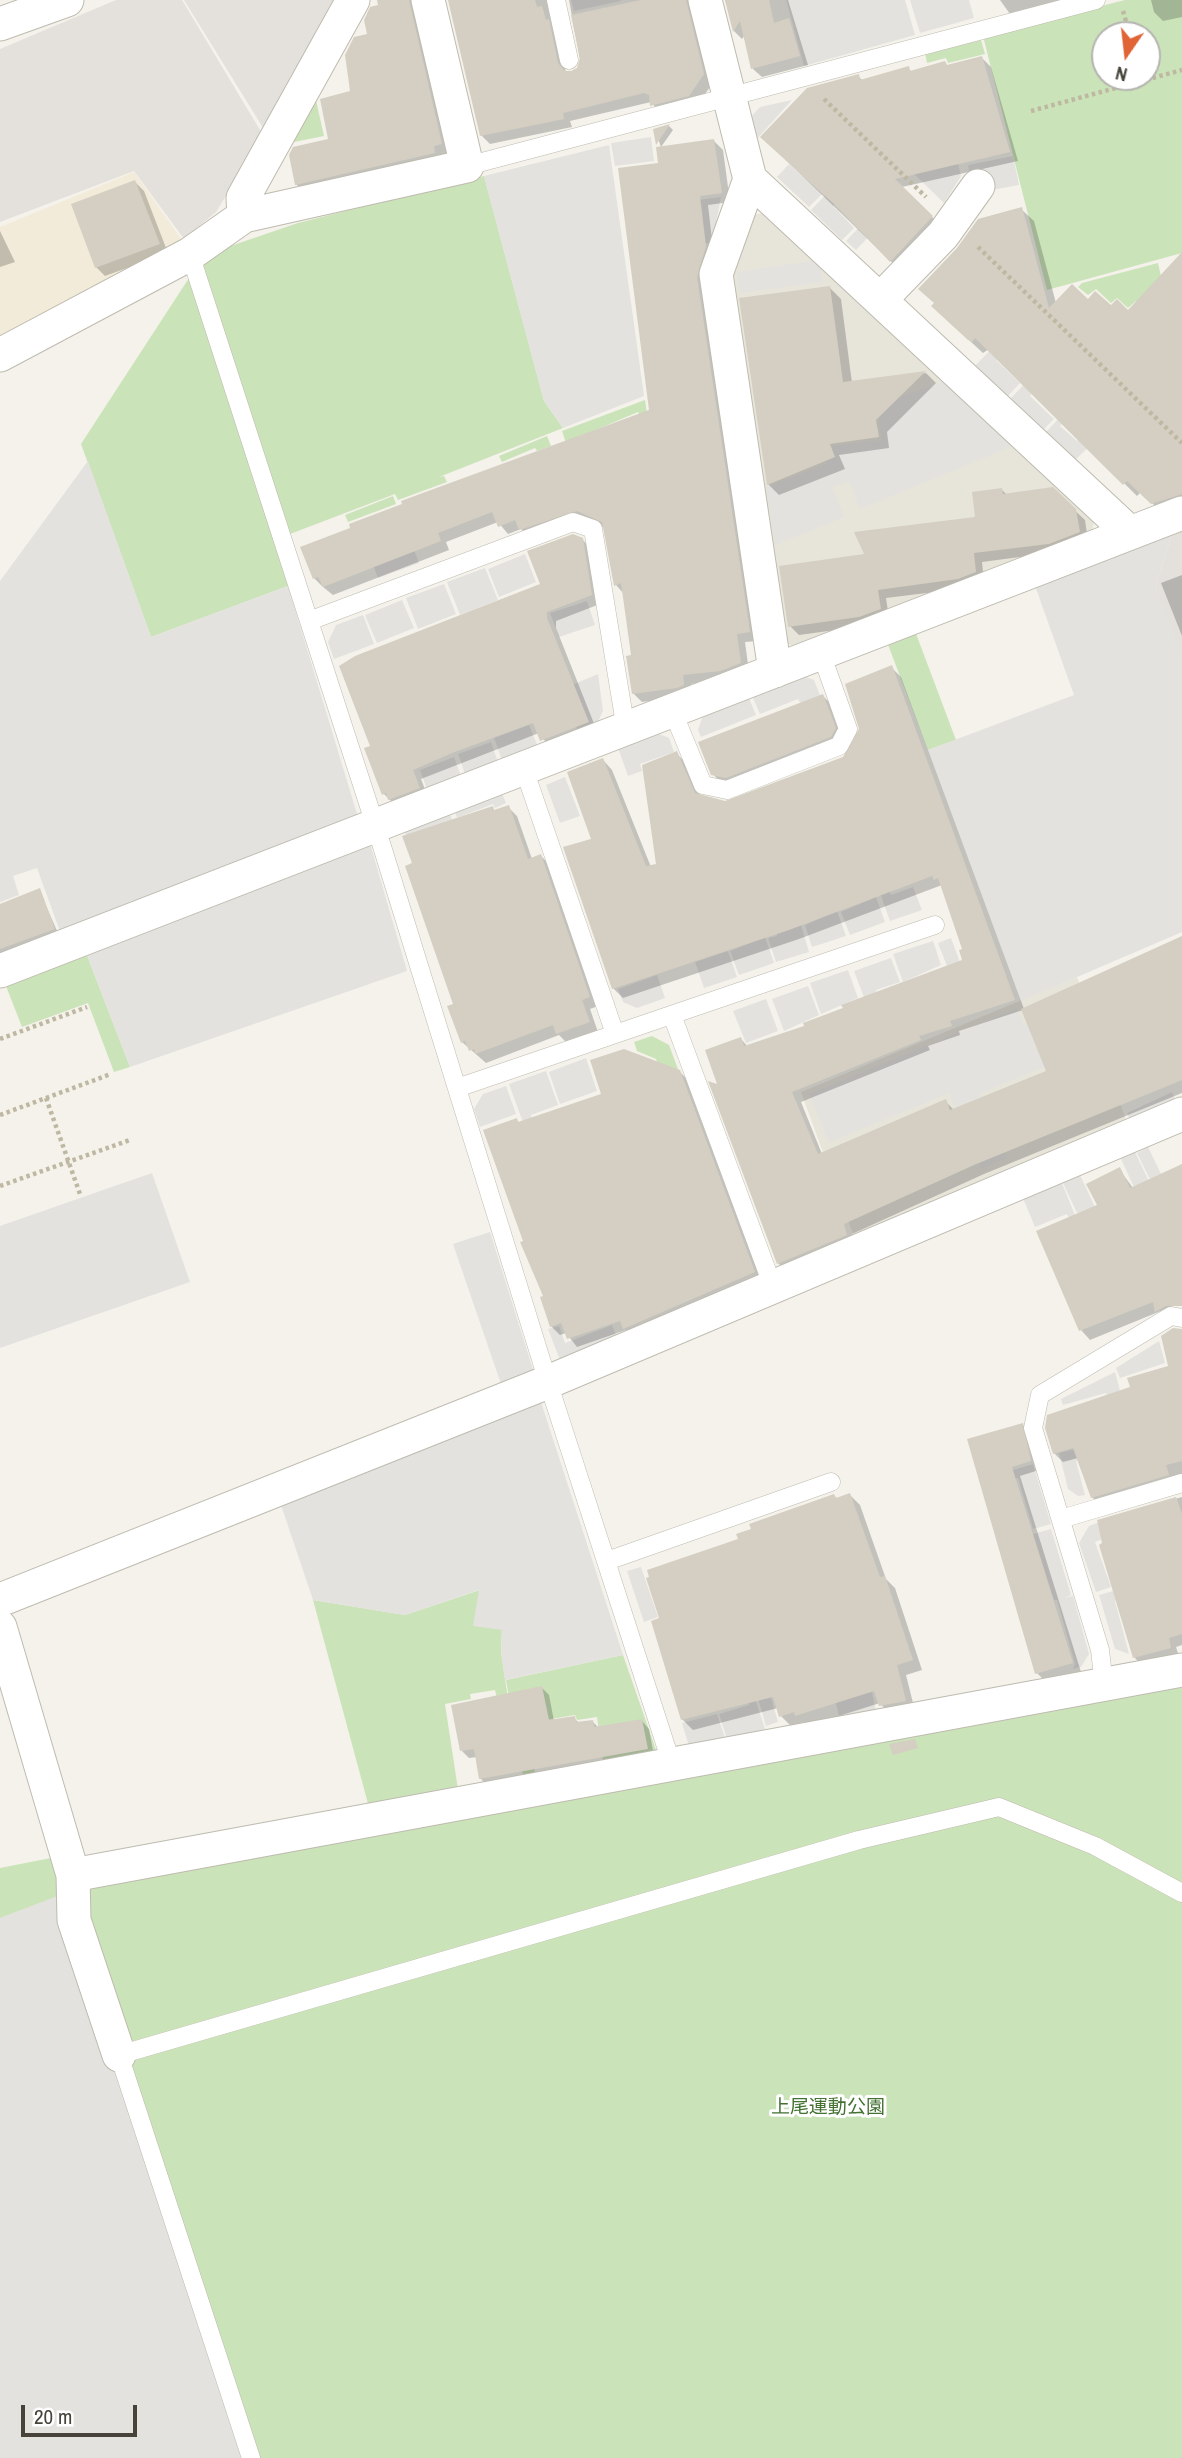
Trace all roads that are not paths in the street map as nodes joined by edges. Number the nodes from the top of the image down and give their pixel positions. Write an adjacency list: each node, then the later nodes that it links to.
1 (67, 0): 7 (street)
2 (353, 0): 13 (street)
3 (428, 0): 10 (street)
4 (556, 0): 8 (lane)
5 (705, 0): 9 (street)
6 (1096, 0): 9 (lane)
7 (0, 24)
8 (569, 60)
9 (730, 97): 10 (lane); 11 (street)
10 (467, 166): 13 (street)
11 (751, 178): 15 (street); 21 (street)
12 (978, 186): 15 (street)
13 (244, 216): 14 (street)
14 (190, 254): 16 (street); 19 (lane)
15 (880, 300): 18 (street)
16 (0, 355)
17 (1182, 513): 18 (street)
18 (1129, 533): 20 (street)
19 (309, 621): 23 (lane); 25 (lane)
20 (821, 653): 21 (street); 22 (lane)
21 (775, 671): 22 (street)
22 (673, 712): 23 (street)
23 (626, 730): 24 (street)
24 (524, 769): 25 (street); 29 (lane)
25 (376, 827): 27 (street); 30 (lane)
26 (935, 925): 28 (lane)
27 (0, 971)
28 (672, 1015): 29 (lane); 32 (lane)
29 (615, 1034): 30 (lane)
30 (457, 1088): 34 (lane)
31 (1182, 1114): 32 (street)
32 (774, 1287): 34 (street)
33 (1182, 1318): 37 (lane)
34 (548, 1382): 38 (lane); 39 (street)
35 (831, 1482): 38 (lane)
36 (1182, 1483): 37 (lane)
37 (1061, 1519): 42 (lane)
38 (607, 1562): 43 (lane)
39 (0, 1600)
40 (0, 1627): 44 (street)
41 (1182, 1670): 42 (street)
42 (1104, 1685): 43 (street)
43 (672, 1765): 44 (street)
44 (73, 1875): 46 (street)
45 (1182, 1893): 46 (lane)
46 (119, 2055): 47 (lane)
47 (251, 2458)

